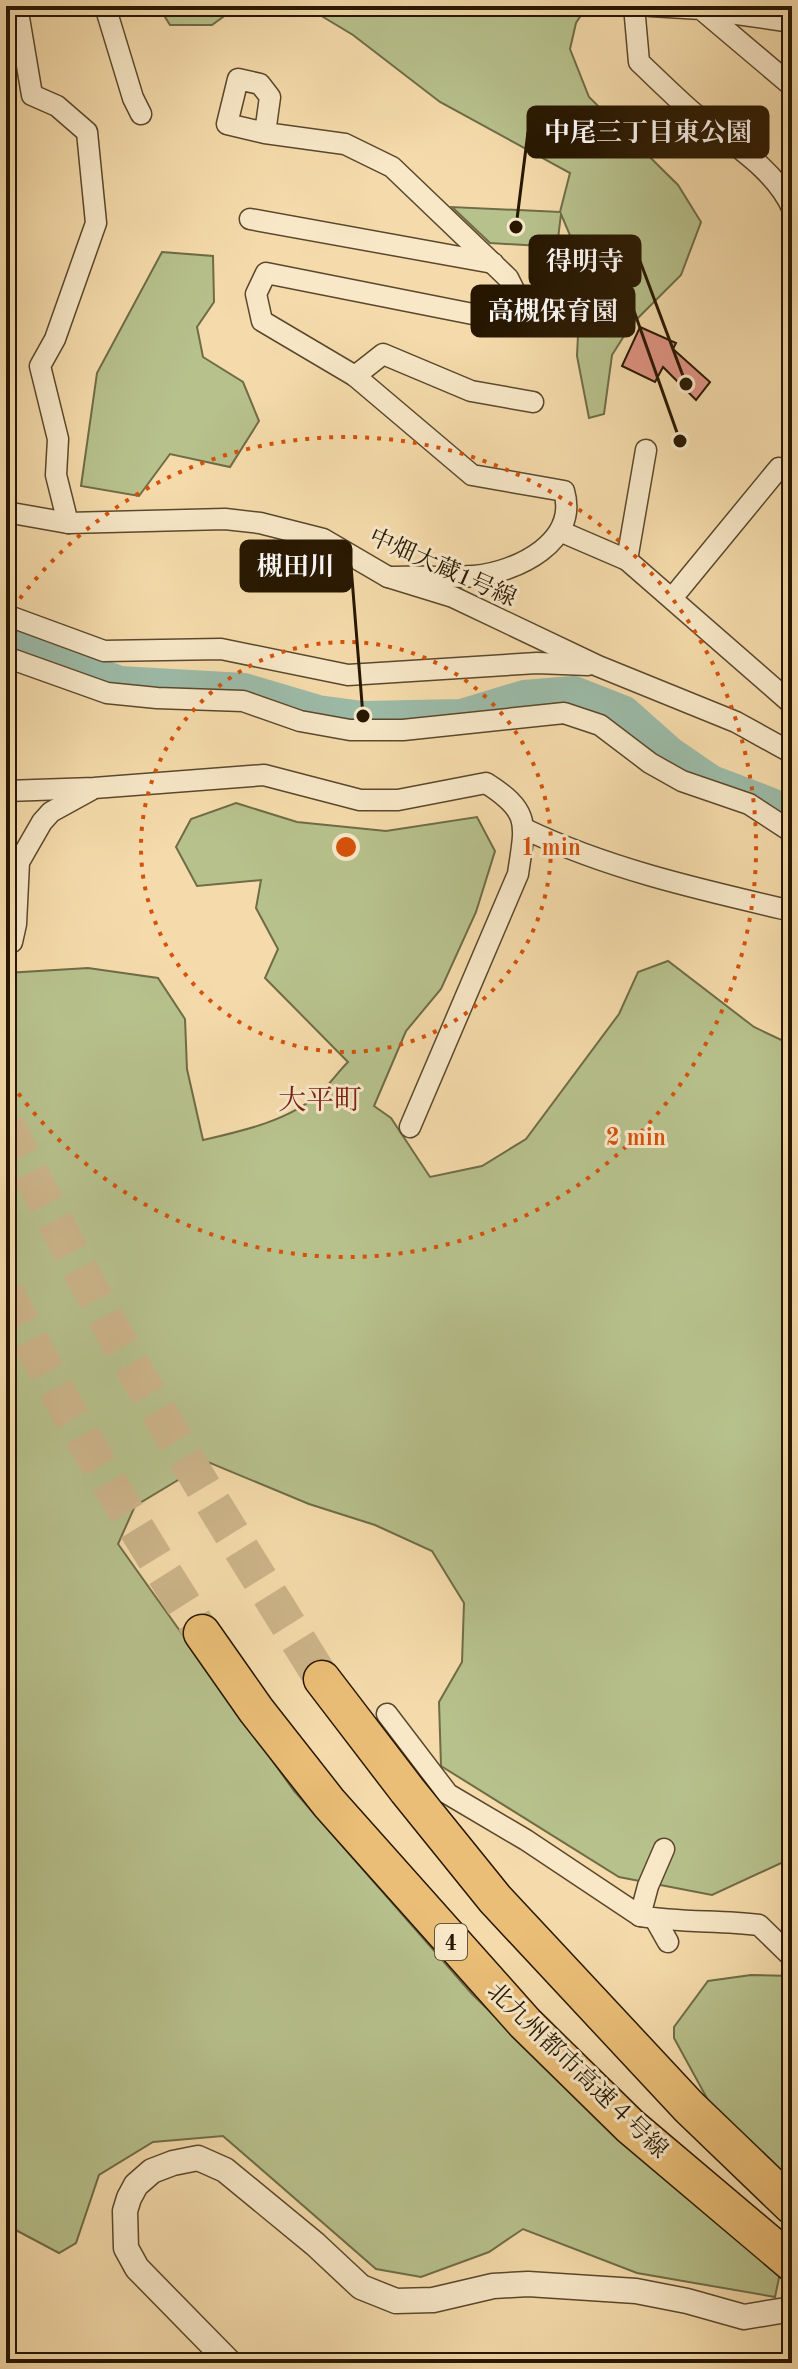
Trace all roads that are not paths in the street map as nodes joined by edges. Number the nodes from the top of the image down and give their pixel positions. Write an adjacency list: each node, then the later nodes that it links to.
1 (17, 6): 18 (street)
2 (105, 6): 8 (street)
3 (634, 6): 10 (street)
4 (651, 6): 5 (street)
5 (701, 9): 6 (street); 7 (street)
6 (792, 22)
7 (792, 86)
8 (141, 114)
9 (265, 133): 12 (street)
10 (790, 197)
11 (250, 219): 12 (street)
12 (493, 263): 13 (street)
13 (355, 376): 14 (street); 19 (street)
14 (533, 402)
15 (646, 450): 20 (street)
16 (779, 468): 22 (street)
17 (6, 512): 18 (street, 中畑大蔵1号線)
18 (68, 523): 21 (street, 中畑大蔵1号線)
19 (562, 532): 20 (street); 21 (street)
20 (627, 560): 22 (street)
21 (388, 577): 25 (street, 中畑大蔵1号線)
22 (673, 597): 26 (street)
23 (6, 615): 25 (street)
24 (6, 657): 31 (street)
25 (598, 666): 27 (street, 中畑大蔵1号線)
26 (792, 704)
27 (792, 753)
28 (94, 788): 29 (street); 30 (street); 33 (street)
29 (6, 791)
30 (525, 829): 32 (street); 34 (street)
31 (792, 832)
32 (792, 911)
33 (12, 942)
34 (410, 1127)
35 (202, 1633): 43 (highway, 北九州都市高速４号線 / 4)
36 (322, 1679): 42 (highway)
37 (387, 1714): 39 (street)
38 (664, 1849): 39 (street)
39 (648, 1918): 40 (street); 41 (street)
40 (668, 1942)
41 (792, 1957)
42 (790, 2204)
43 (792, 2263)
44 (792, 2309): 45 (street)
45 (230, 2363)

